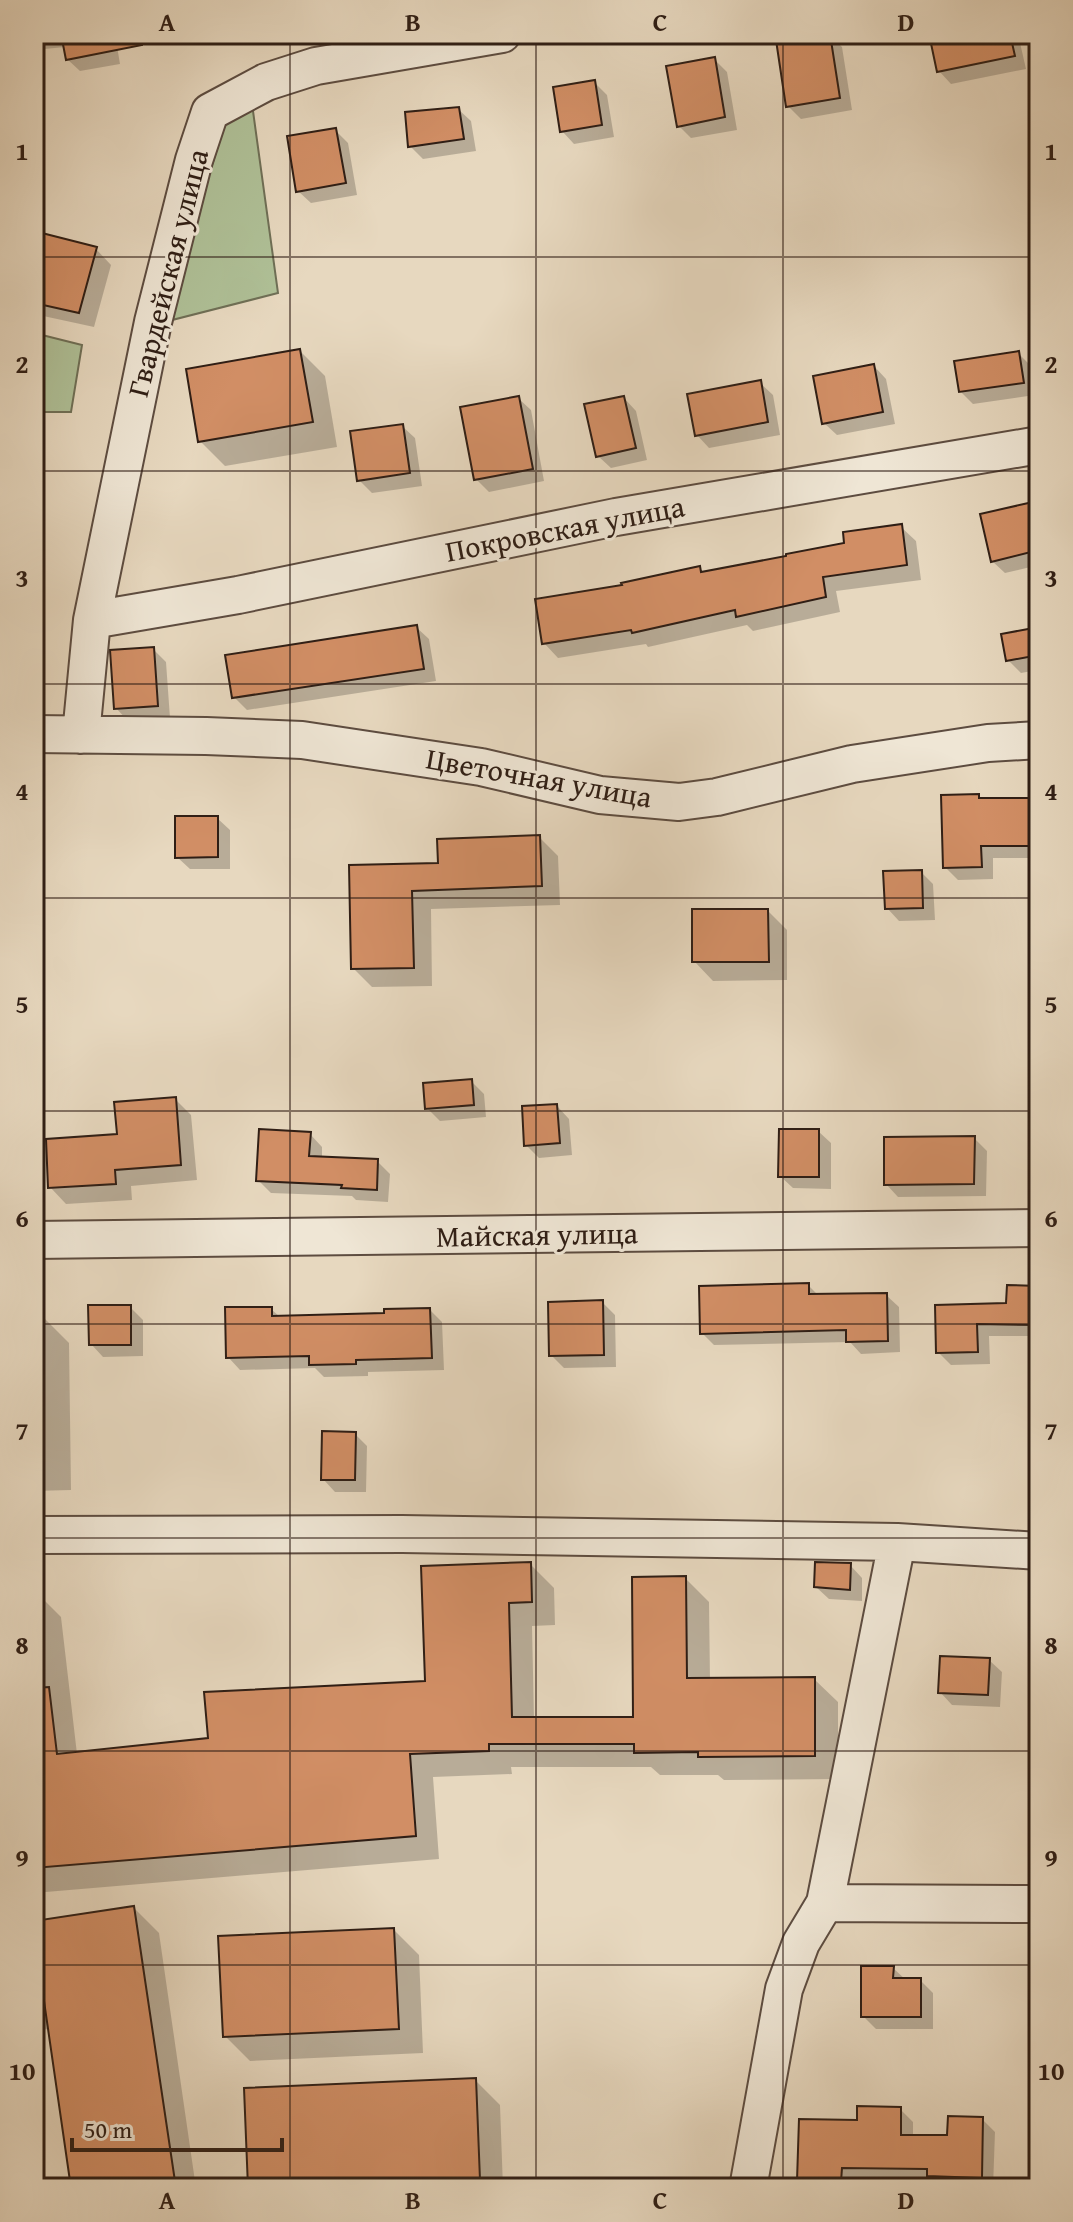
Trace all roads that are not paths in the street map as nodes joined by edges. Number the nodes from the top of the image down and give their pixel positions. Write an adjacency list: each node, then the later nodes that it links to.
1 (502, 34): 3 (street, Гвардейская улица)
2 (1039, 445): 3 (street, Покровская улица)
3 (92, 620): 5 (street, Гвардейская улица)
4 (34, 734): 5 (street, Цветочная улица)
5 (81, 735): 6 (street, Цветочная улица)
6 (1039, 740)
7 (1039, 1228): 8 (street, Майская улица)
8 (34, 1240)
9 (34, 1535): 10 (street)
10 (897, 1542): 11 (street); 12 (street)
11 (1039, 1551)
12 (825, 1903): 13 (street); 14 (street)
13 (1039, 1904)
14 (748, 2188)

